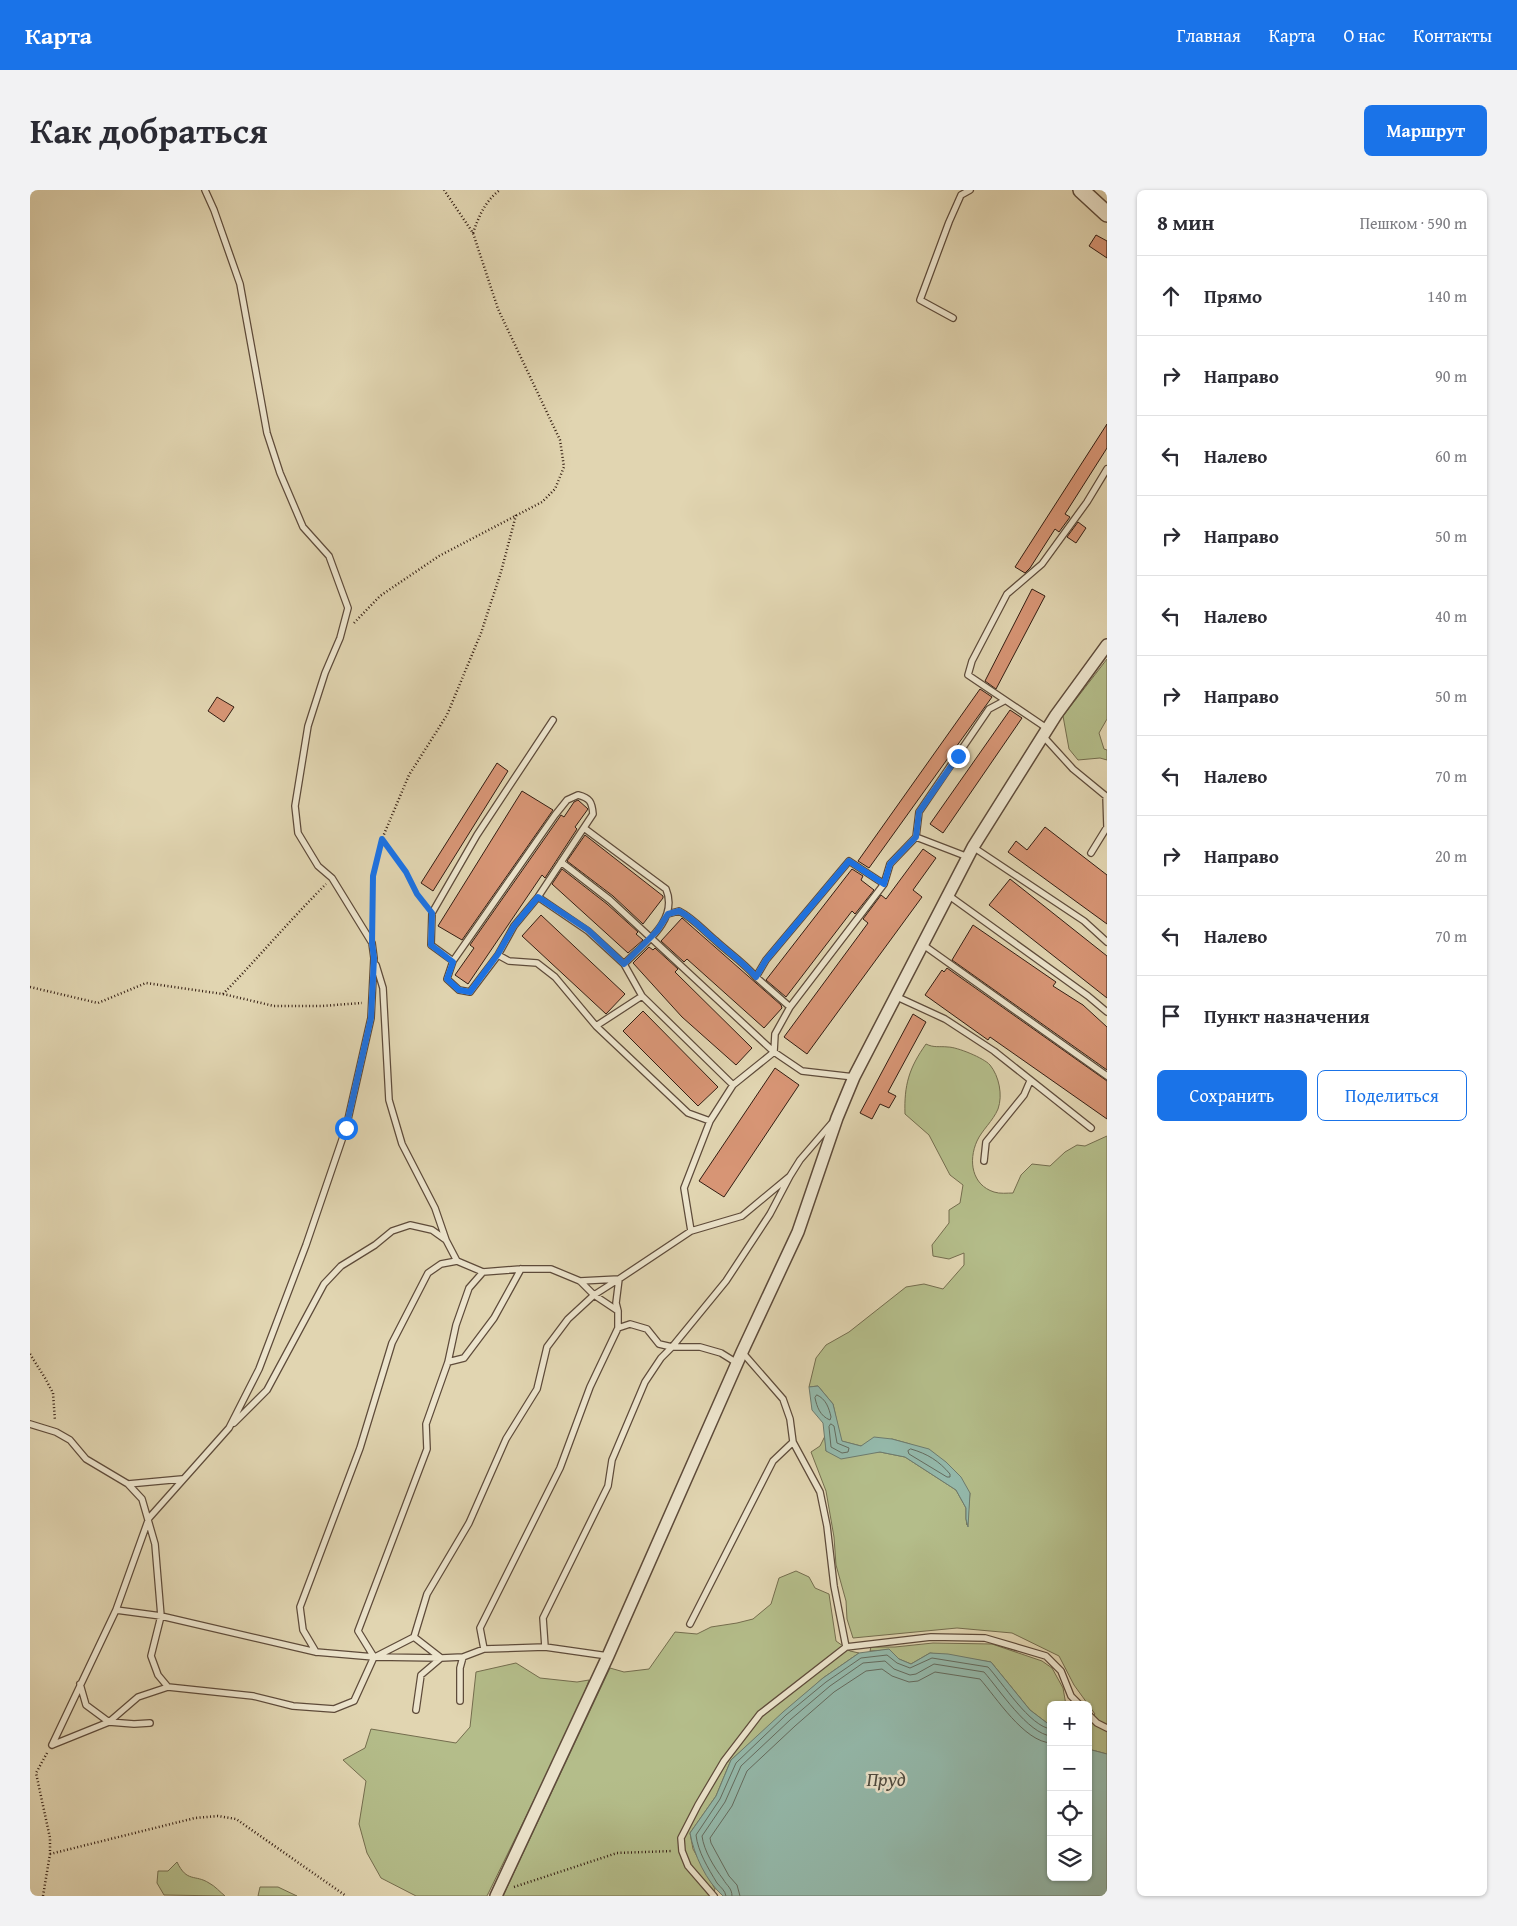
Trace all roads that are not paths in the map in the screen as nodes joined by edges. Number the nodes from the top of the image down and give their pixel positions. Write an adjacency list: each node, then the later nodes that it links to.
1 (205, 190): 26 (lane)
2 (970, 190): 5 (lane)
3 (1081, 190): 4 (street)
4 (1106, 211)
5 (953, 318)
6 (1107, 469): 8 (lane)
7 (1107, 645): 10 (street)
8 (1004, 701): 10 (lane); 14 (lane)
9 (553, 720): 27 (lane)
10 (1046, 732): 11 (lane); 15 (street)
11 (1106, 797): 12 (lane)
12 (1107, 827): 16 (lane)
13 (584, 828): 17 (lane); 21 (lane); 27 (lane)
14 (916, 837): 15 (lane); 18 (lane)
15 (970, 852): 19 (street); 23 (lane)
16 (1091, 853)
17 (561, 862): 20 (lane); 22 (lane)
18 (884, 884): 29 (lane); 32 (lane)
19 (948, 895): 24 (street); 33 (lane)
20 (538, 897): 25 (lane); 28 (lane)
21 (668, 914): 22 (lane); 29 (lane)
22 (651, 938): 28 (lane); 35 (lane)
23 (1107, 942)
24 (922, 944): 31 (street); 36 (lane)
25 (498, 954): 27 (lane); 34 (lane)
26 (374, 958): 46 (lane); 59 (lane)
27 (453, 962)
28 (624, 964): 30 (lane)
29 (756, 977): 32 (lane)
30 (642, 996): 34 (lane); 39 (lane)
31 (896, 996): 37 (street); 38 (lane)
32 (790, 1007): 35 (lane)
33 (1107, 1012)
34 (596, 1026): 41 (lane)
35 (774, 1052): 37 (lane); 39 (lane)
36 (1107, 1076)
37 (854, 1077): 40 (street)
38 (1030, 1081): 42 (lane); 43 (lane)
39 (733, 1084): 41 (lane)
40 (837, 1118): 44 (lane); 56 (street)
41 (710, 1121): 45 (lane)
42 (1090, 1128)
43 (984, 1161)
44 (790, 1176): 45 (lane); 55 (lane)
45 (691, 1231): 50 (lane)
46 (446, 1240): 47 (lane); 59 (lane)
47 (457, 1261): 49 (lane); 71 (lane)
48 (521, 1269): 49 (lane); 51 (lane); 57 (lane)
49 (482, 1272): 57 (lane)
50 (619, 1279): 51 (lane); 52 (lane); 53 (lane)
51 (580, 1281): 52 (lane)
52 (594, 1295): 53 (lane); 67 (lane)
53 (618, 1311): 54 (lane)
54 (618, 1328): 55 (lane); 70 (lane)
55 (672, 1347): 56 (lane); 68 (lane)
56 (740, 1357): 60 (lane); 72 (street)
57 (448, 1362): 73 (lane)
58 (30, 1424): 62 (lane)
59 (229, 1428): 61 (lane)
60 (792, 1442): 66 (lane); 69 (lane)
61 (182, 1480): 62 (lane); 63 (lane)
62 (128, 1484): 63 (lane)
63 (149, 1518): 64 (lane); 65 (lane)
64 (116, 1610): 65 (lane); 76 (lane)
65 (161, 1616): 71 (lane); 77 (lane)
66 (690, 1624)
67 (414, 1636): 73 (lane); 75 (lane)
68 (544, 1647): 70 (lane); 72 (lane)
69 (846, 1647): 79 (lane); 86 (lane)
70 (484, 1648): 74 (lane)
71 (316, 1652): 73 (lane)
72 (608, 1656): 85 (street)
73 (374, 1657): 75 (lane); 77 (lane)
74 (463, 1657): 75 (lane); 78 (lane)
75 (441, 1658): 80 (lane)
76 (80, 1684): 82 (lane); 82 (lane)
77 (168, 1687): 82 (lane)
78 (460, 1701)
79 (1076, 1701)
80 (416, 1710)
81 (1092, 1718): 84 (lane)
82 (109, 1722): 83 (lane)
83 (150, 1723)
84 (1107, 1728)
85 (497, 1894)
86 (714, 1896)

